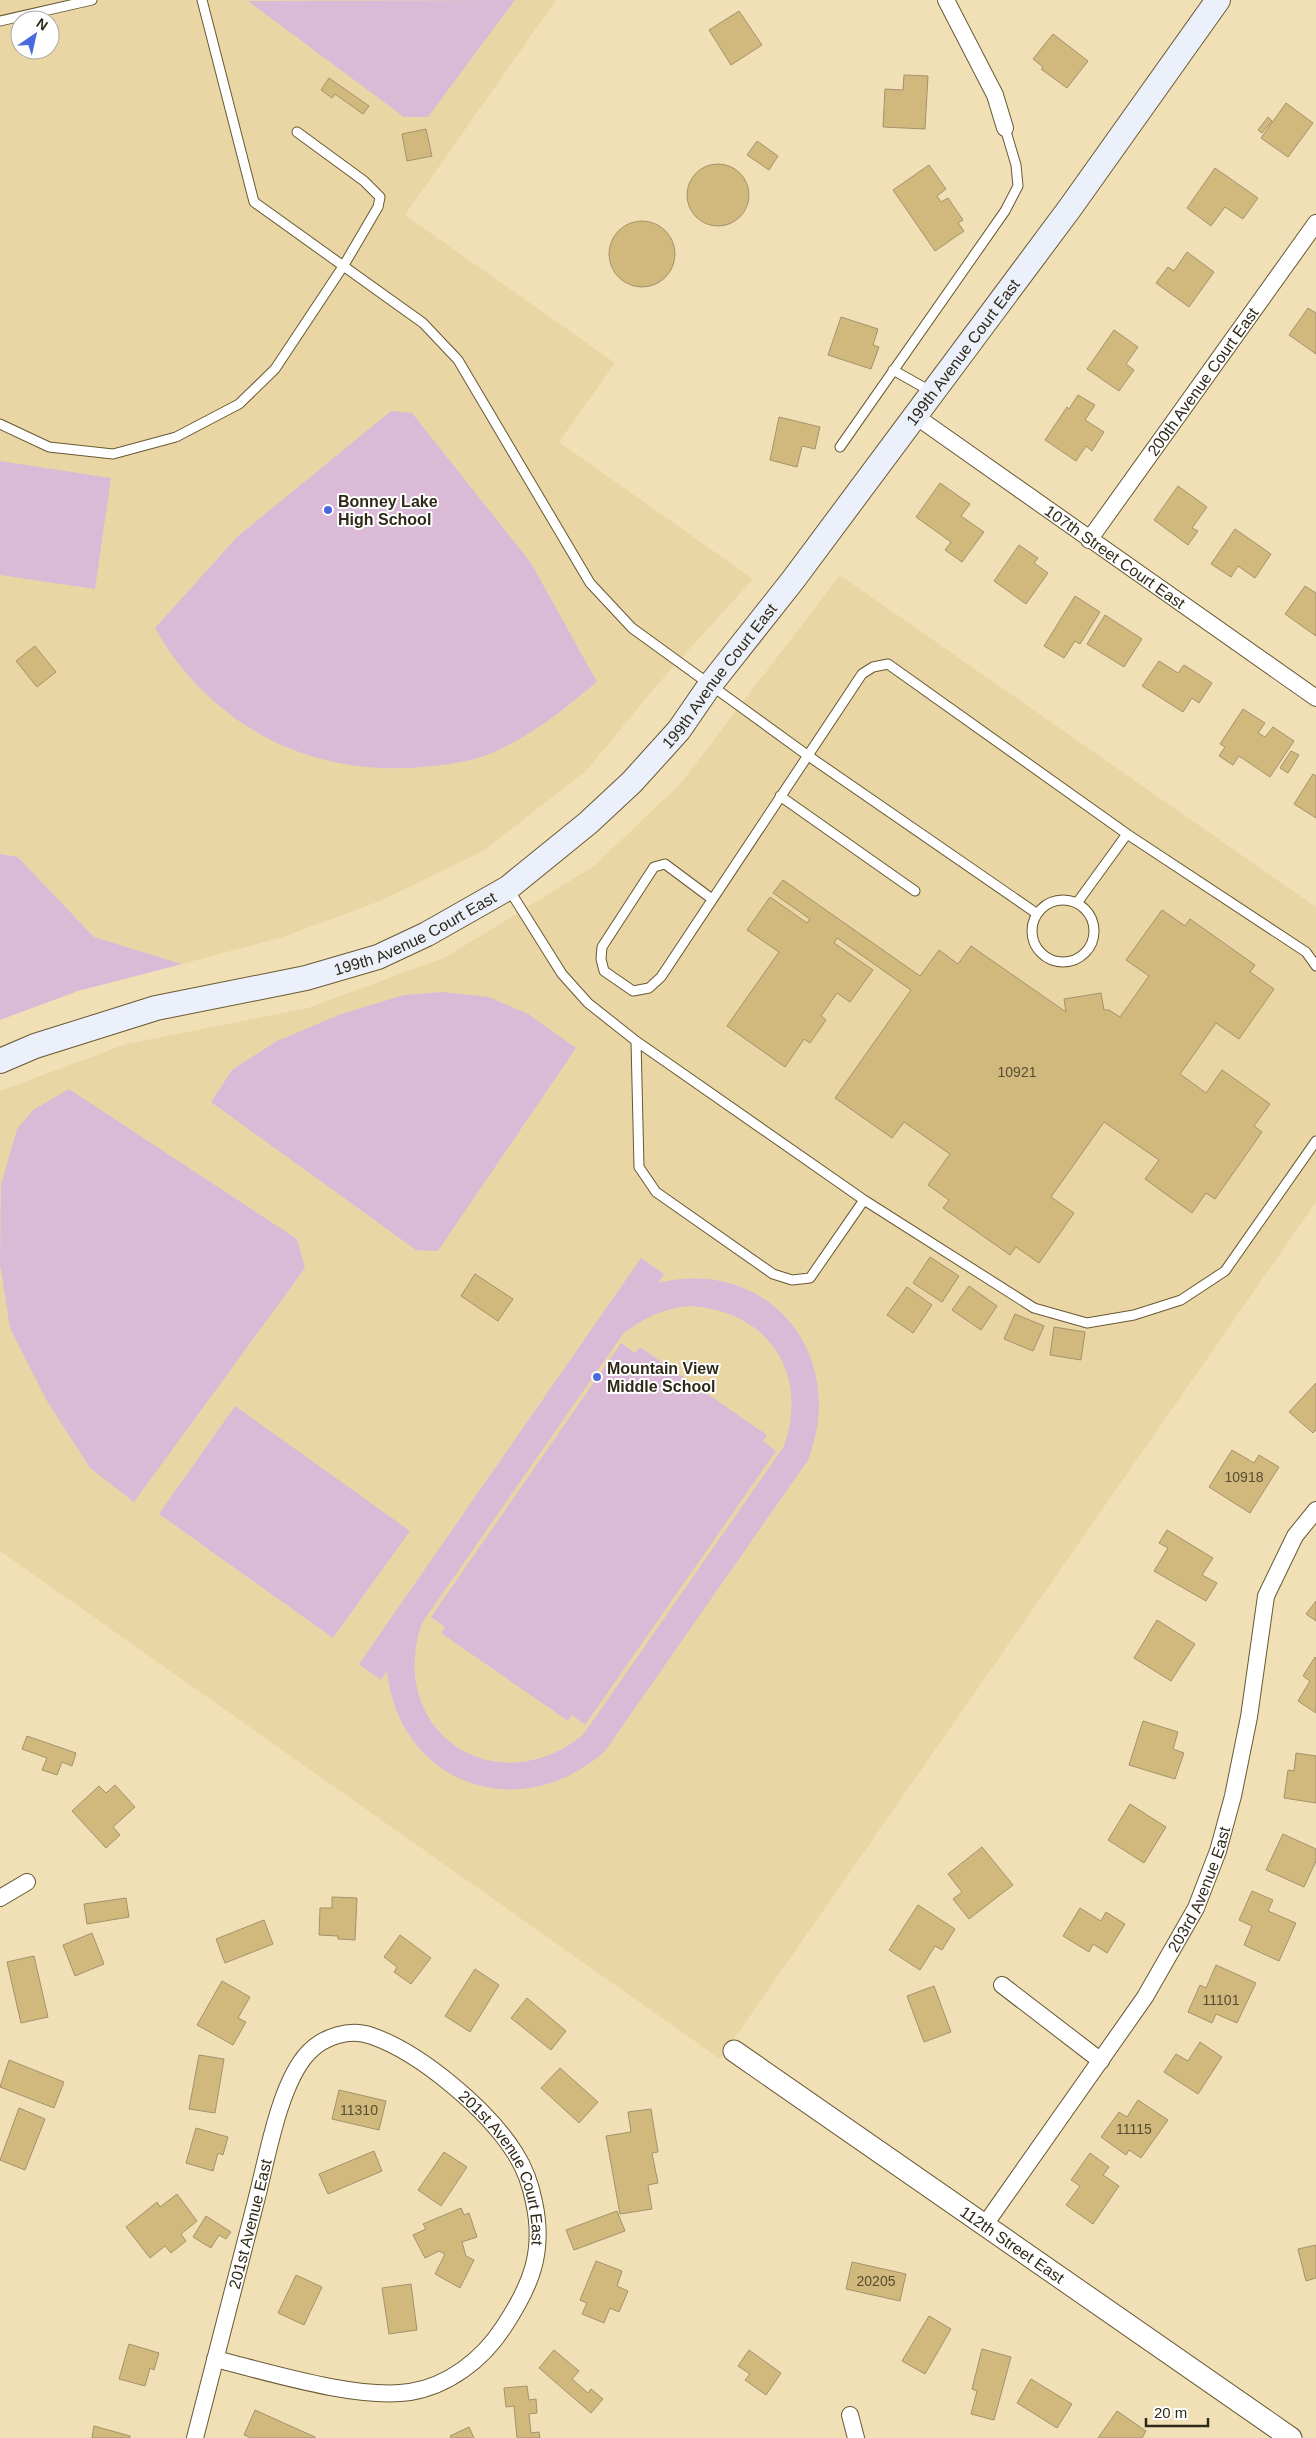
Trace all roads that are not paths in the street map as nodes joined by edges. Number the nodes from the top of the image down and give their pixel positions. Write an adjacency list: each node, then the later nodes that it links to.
1 (92, 0): 5 (lane)
2 (202, 0): 9 (lane)
3 (946, 0): 6 (street)
4 (1218, 0): 11 (main road, 199th Avenue Court East)
5 (0, 21)
6 (1005, 128): 10 (lane)
7 (297, 132): 9 (lane)
8 (1314, 231): 15 (street, 200th Avenue Court East)
9 (344, 265): 13 (lane); 16 (lane)
10 (893, 370): 11 (lane); 14 (lane)
11 (932, 392): 12 (main road, 199th Avenue Court East)
12 (914, 415): 15 (street, 107th Street Court East); 16 (main road, 199th Avenue Court East)
13 (0, 424)
14 (840, 447)
15 (1089, 540): 17 (street, 107th Street Court East)
16 (710, 686): 18 (lane); 21 (main road, 199th Avenue Court East)
17 (1316, 698)
18 (807, 755): 19 (lane); 20 (lane); 25 (lane)
19 (780, 796): 22 (lane); 23 (lane)
20 (1127, 834): 24 (lane); 26 (lane)
21 (508, 888): 27 (lane); 28 (main road, 199th Avenue Court East)
22 (915, 891)
23 (712, 899): 23 (lane)
24 (1077, 903): 25 (lane); 25 (lane)
25 (1036, 913)
26 (1316, 966)
27 (636, 1041): 30 (lane); 30 (lane)
28 (0, 1061)
29 (1316, 1141): 30 (lane)
30 (864, 1200)
31 (1316, 1510): 37 (street, 203rd Avenue East)
32 (27, 1882): 33 (street)
33 (0, 1898)
34 (1002, 1985): 37 (street)
35 (342, 2033): 39 (street, 201st Avenue East); 39 (street, 201st Avenue Court East)
36 (734, 2051): 38 (street, 112th Street East)
37 (1101, 2061): 38 (street, 203rd Avenue East)
38 (984, 2226): 43 (street, 112th Street East)
39 (215, 2359): 41 (street, 201st Avenue East)
40 (850, 2414): 42 (street)
41 (194, 2438)
42 (856, 2438)
43 (1291, 2438)

